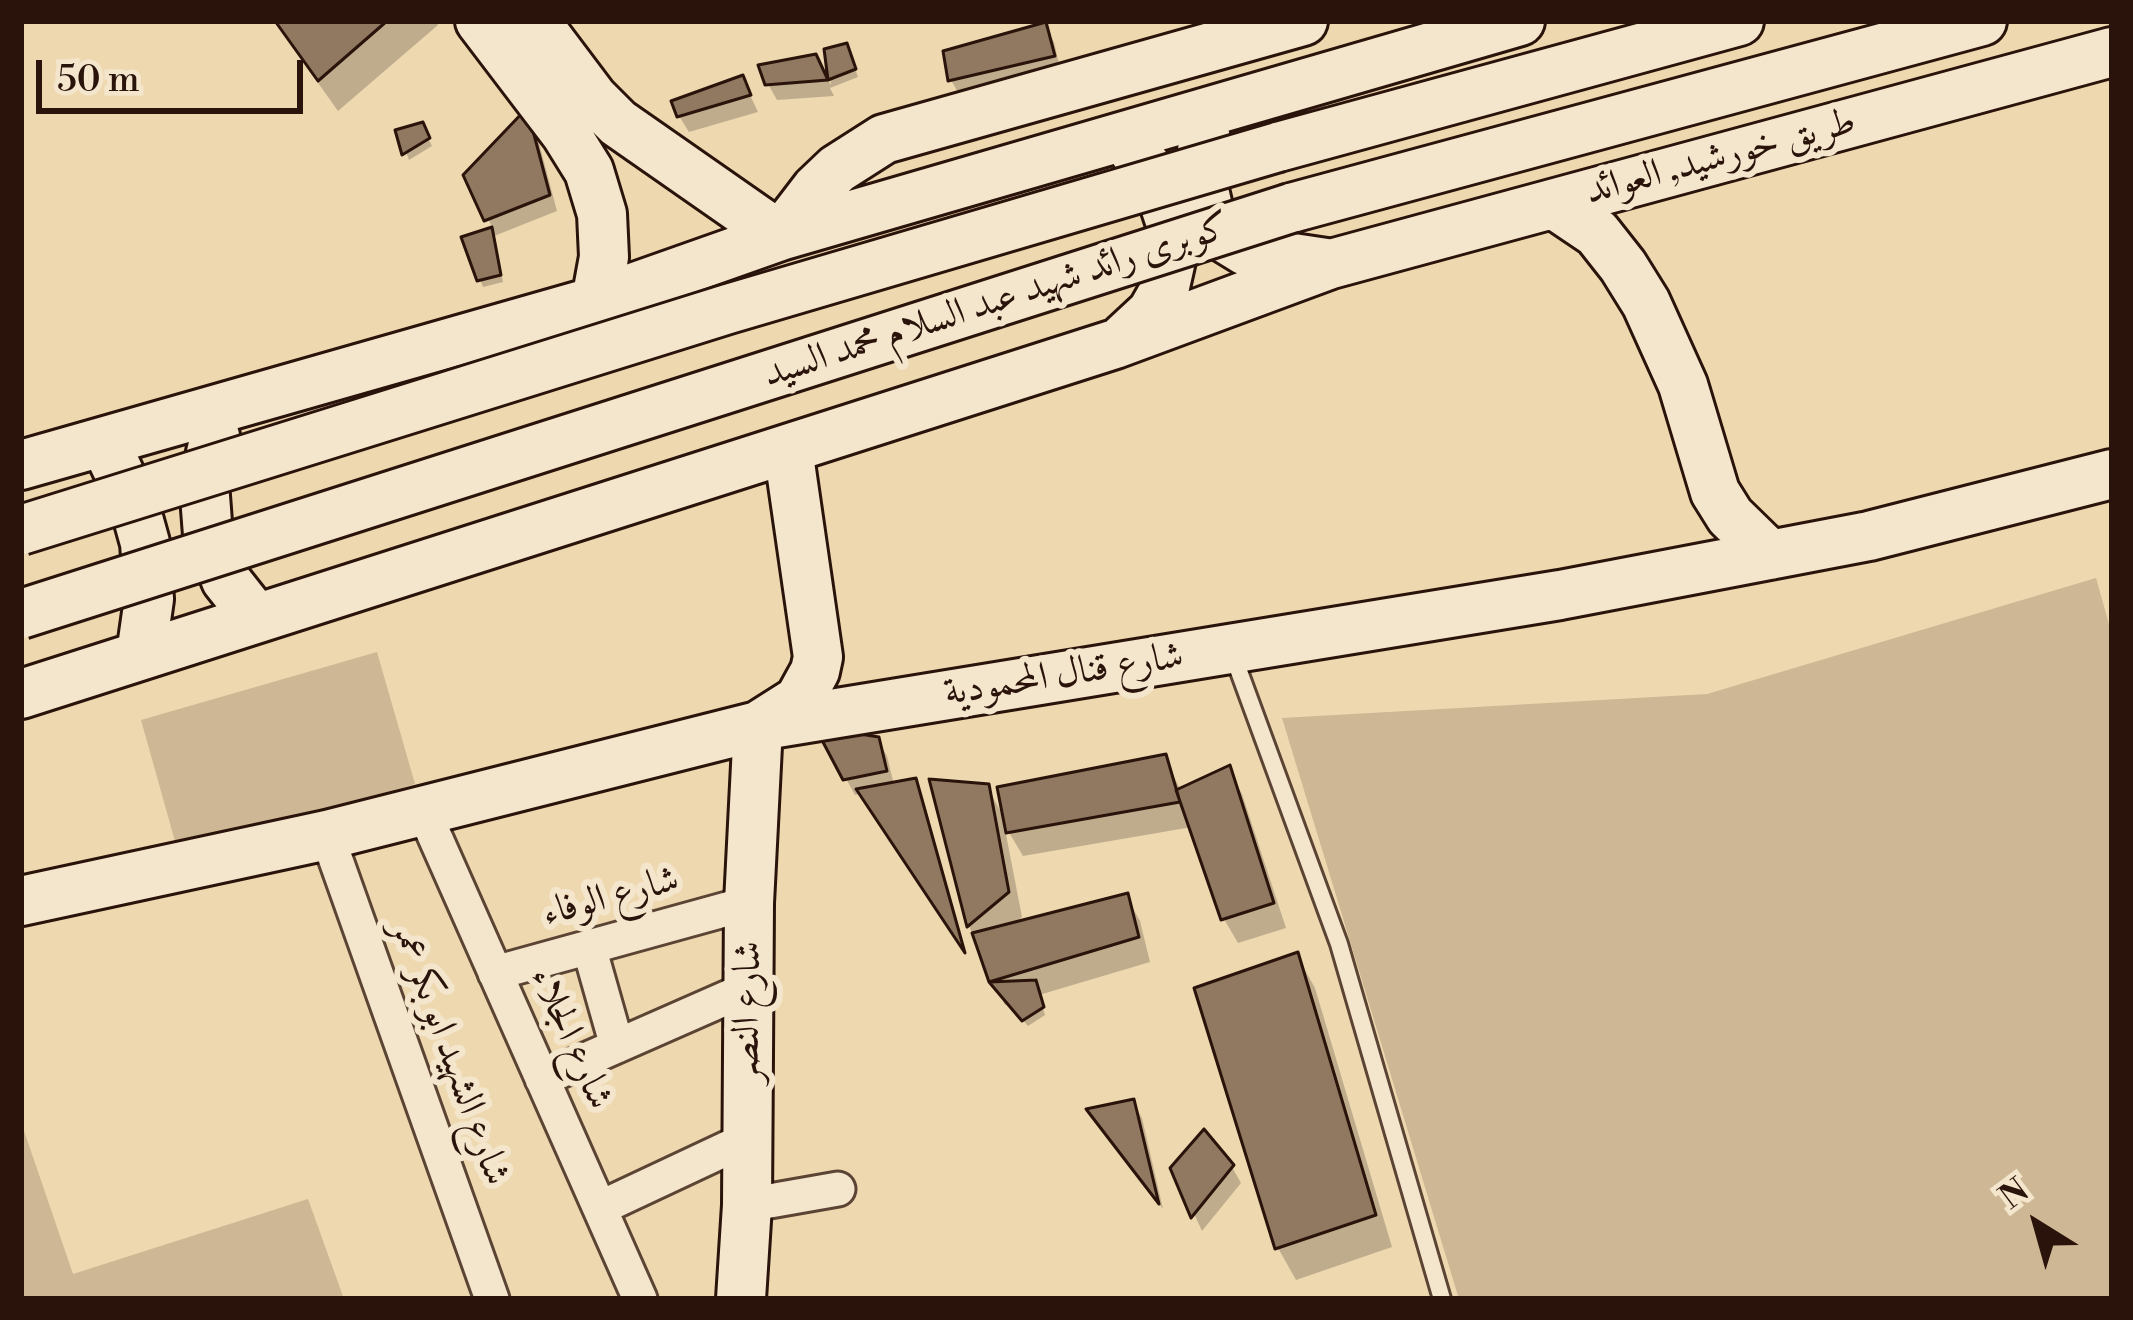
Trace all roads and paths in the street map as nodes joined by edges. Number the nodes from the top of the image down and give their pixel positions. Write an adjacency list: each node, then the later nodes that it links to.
1 (480, 21): 13 (main road)
2 (535, 21): 11 (main road)
3 (1303, 21): 11 (main road)
4 (1520, 21): 8 (main road)
5 (1739, 21): 21 (main road, كوبرى رائد شهيد عبد السلام محمد السيد, bridge)
6 (1982, 21): 23 (main road, كوبرى رائد شهيد عبد السلام محمد السيد, bridge)
7 (2112, 52): 10 (main road, طريق خورشيد, العوائد)
8 (1222, 108): 9 (main road); 12 (main road)
9 (1110, 140): 11 (main road); 14 (main road)
10 (1554, 204): 12 (main road, طريق خورشيد, العوائد); 22 (main road)
11 (780, 236): 13 (main road)
12 (1331, 264): 14 (main road)
13 (596, 301): 15 (main road)
14 (1115, 344): 18 (main road)
15 (230, 405): 16 (main road); 24 (main road)
16 (89, 445): 17 (main road); 19 (main road); 26 (main road)
17 (21, 448)
18 (788, 448): 24 (main road); 28 (main road)
19 (21, 465)
20 (2112, 474): 22 (main road, شارع قنال المحمودية)
21 (21, 530)
22 (1771, 555): 25 (main road, شارع قنال المحمودية)
23 (21, 614)
24 (256, 618): 26 (main road)
25 (1231, 649): 28 (main road, شارع قنال المحمودية); 45 (lane)
26 (141, 655): 27 (main road)
27 (21, 694)
28 (758, 726): 29 (main road, شارع قنال المحمودية); 32 (main road, شارع النصر)
29 (424, 812): 30 (main road, شارع قنال المحمودية); 34 (street, شارع الجلاء)
30 (327, 835): 31 (main road, شارع قنال المحمودية); 42 (street, شارع الشهيد ابو بكر عمر)
31 (21, 901)
32 (749, 903): 33 (street, شارع الوفاء); 35 (main road, شارع النصر)
33 (590, 947): 34 (street, شارع الوفاء); 36 (street)
34 (495, 973): 37 (street, شارع الجلاء)
35 (749, 988): 36 (street); 38 (main road, شارع النصر)
36 (617, 1046): 37 (street)
37 (542, 1079): 41 (street, شارع الجلاء)
38 (747, 1139): 40 (main road, شارع النصر); 41 (street)
39 (838, 1189): 40 (street)
40 (747, 1205): 44 (main road, شارع النصر)
41 (600, 1208): 43 (street, شارع الجلاء)
42 (492, 1299)
43 (640, 1299)
44 (741, 1299)
45 (1442, 1299)

